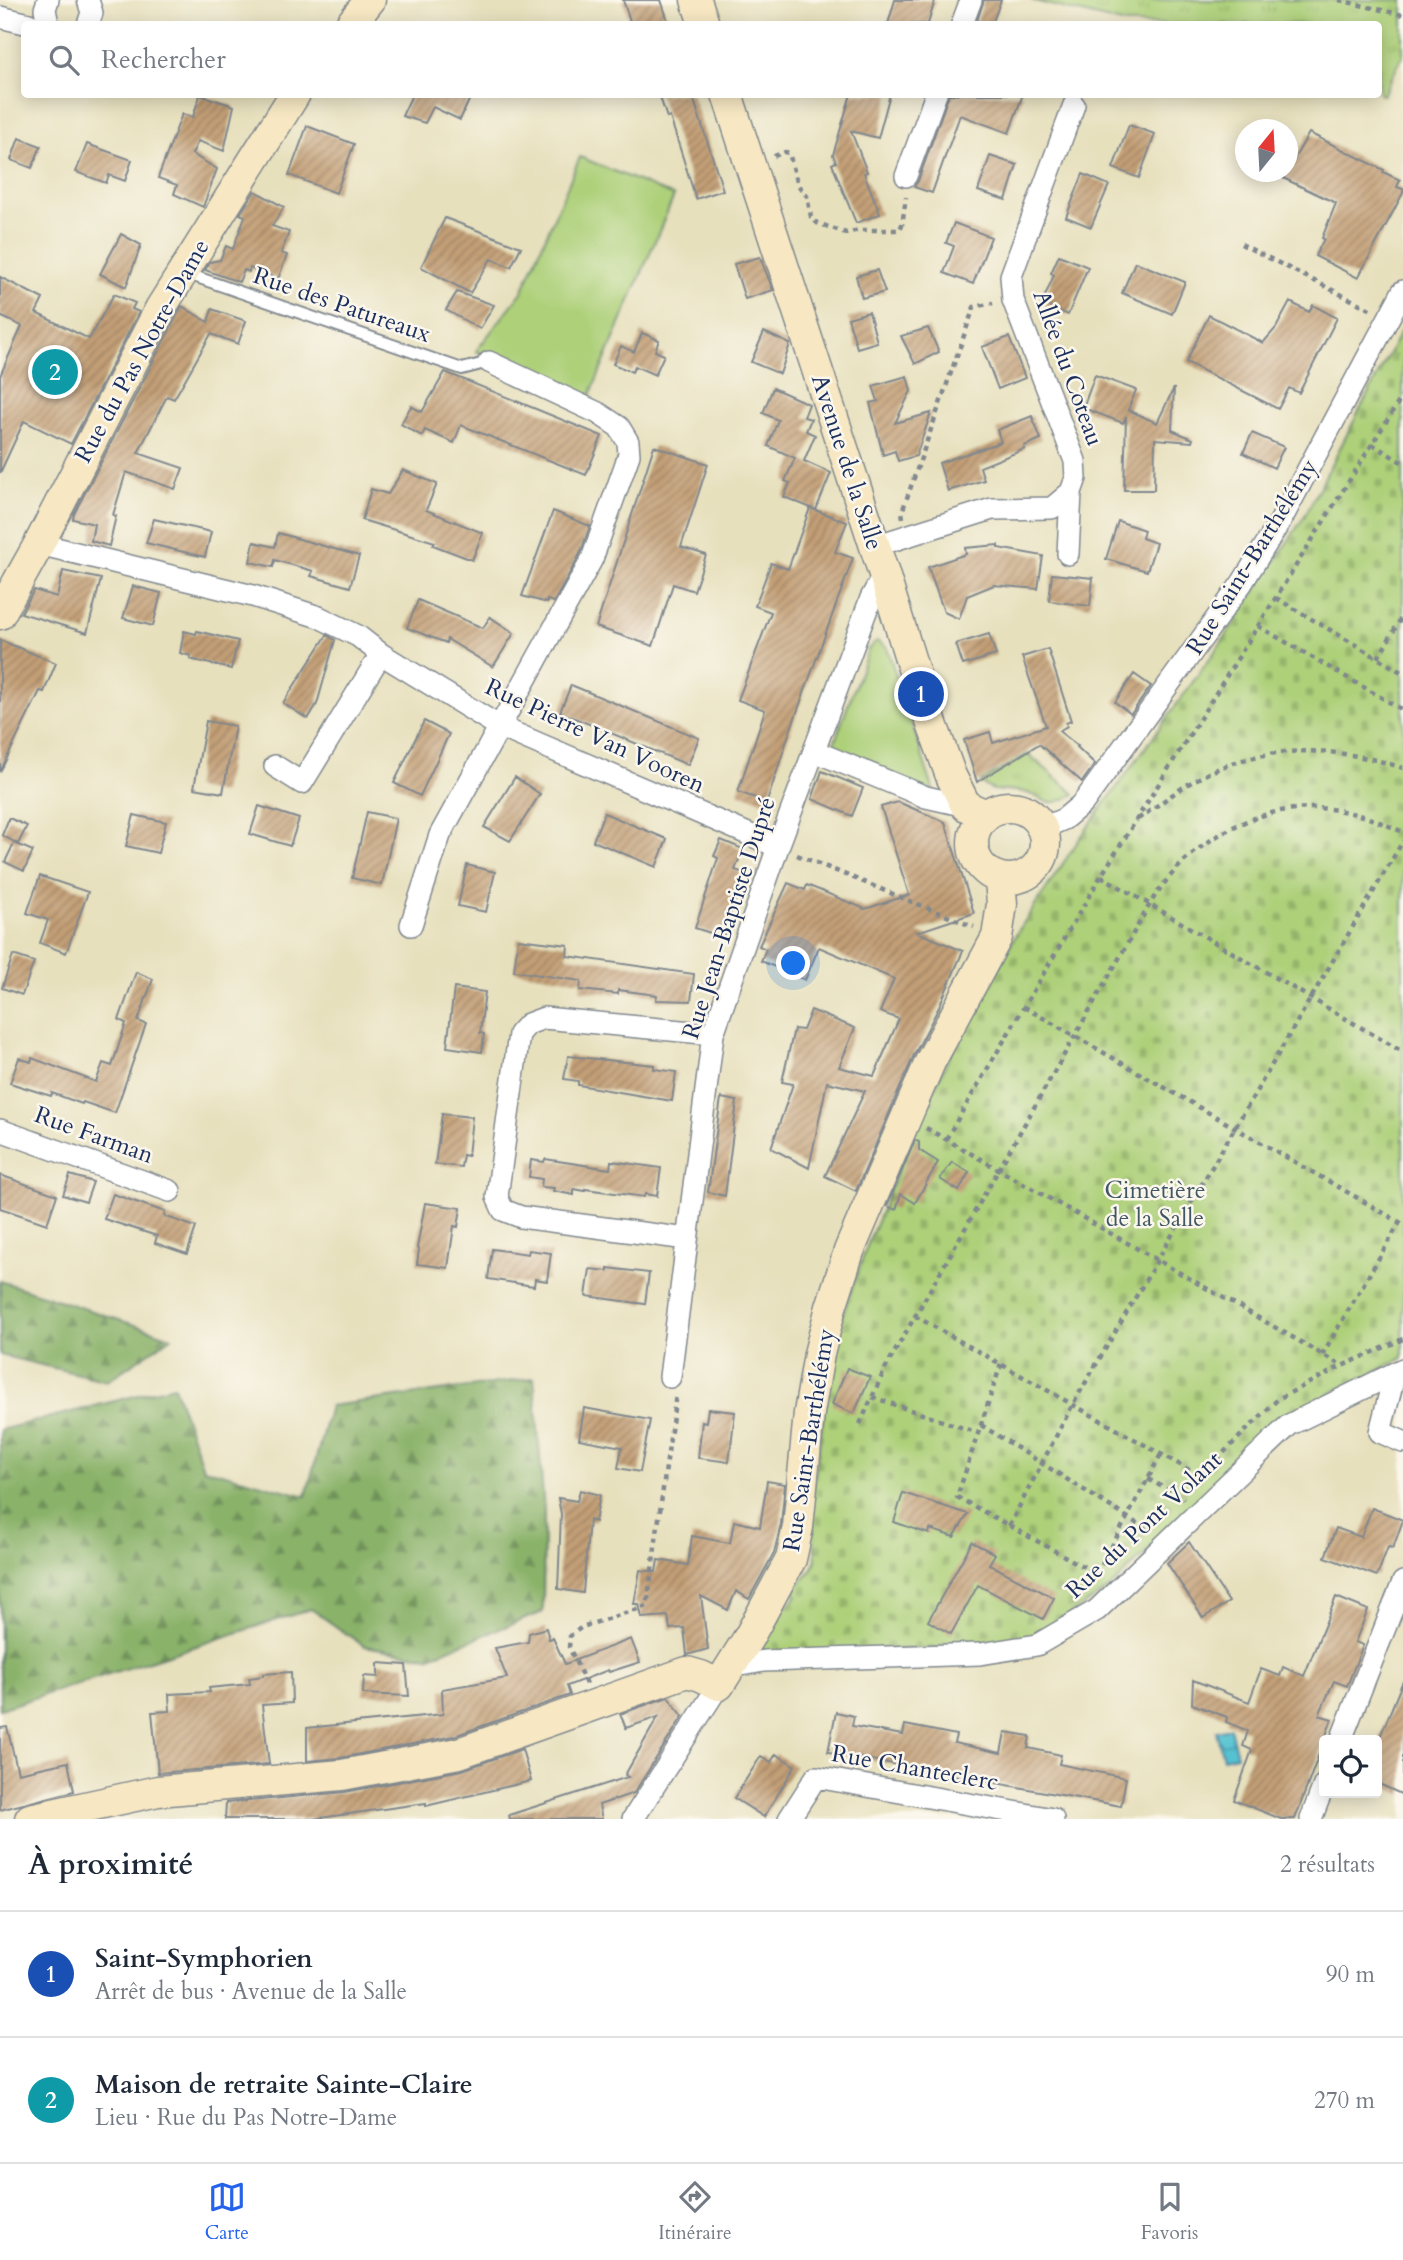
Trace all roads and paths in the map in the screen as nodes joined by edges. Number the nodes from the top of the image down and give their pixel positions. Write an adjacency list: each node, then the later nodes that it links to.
1 (48, 0): 9 (street)
2 (88, 0): 10 (street)
3 (370, 0): 11 (street)
4 (696, 0): 12 (street)
5 (971, 0): 13 (street)
6 (1339, 0): 7 (path)
7 (1403, 15)
8 (0, 17): 14 (street)
9 (47, 21)
10 (89, 21)
11 (353, 21)
12 (703, 21)
13 (963, 21)
14 (21, 22)
15 (292, 98): 22 (street, Rue du Pas Notre-Dame)
16 (728, 98): 19 (street, Avenue de la Salle)
17 (935, 98): 20 (street)
18 (1074, 105): 24 (street, Allée du Coteau)
19 (750, 164): 20 (path); 34 (street, Avenue de la Salle)
20 (906, 176)
21 (1241, 244): 25 (path)
22 (183, 272): 26 (lane, Rue des Patureaux); 32 (street, Rue du Pas Notre-Dame)
23 (1403, 292): 25 (street, Rue Saint-Barthélémy)
24 (1013, 300): 30 (street, Allée du Coteau); 31 (path)
25 (1389, 319): 49 (street, Rue Saint-Barthélémy)
26 (489, 362): 43 (street)
27 (1403, 395): 28 (path)
28 (1372, 444): 29 (path); 35 (path)
29 (1403, 463)
30 (1071, 492): 31 (street); 33 (street, Allée du Coteau)
31 (906, 536): 34 (street)
32 (39, 544): 36 (street, Rue du Pas Notre-Dame); 39 (street, Rue Pierre Van Vooren)
33 (1068, 554)
34 (879, 560): 44 (street, Rue Jean-Baptiste Dupré); 47 (street, Avenue de la Salle)
35 (1276, 598): 38 (path); 40 (path)
36 (0, 614)
37 (1403, 615): 40 (path)
38 (1258, 626): 42 (path); 48 (path)
39 (381, 654): 43 (street, Rue Pierre Van Vooren); 45 (street)
40 (1378, 658): 41 (path)
41 (1403, 673)
42 (1403, 710)
43 (500, 727): 52 (street, Rue Pierre Van Vooren); 56 (street)
44 (814, 751): 47 (street); 52 (street, Rue Jean-Baptiste Dupré)
45 (275, 766)
46 (1403, 768): 48 (path)
47 (976, 811): 49 (street); 54 (street)
48 (1135, 822): 53 (path)
49 (1043, 828): 54 (street)
50 (1403, 832): 55 (path)
51 (1403, 841): 58 (path)
52 (778, 847): 57 (path); 60 (street, Rue Jean-Baptiste Dupré)
53 (1101, 876): 55 (path); 59 (path)
54 (1000, 879): 57 (street, Rue Saint-Barthélémy)
55 (1150, 904): 58 (path); 61 (path)
56 (411, 925)
57 (997, 937): 91 (street, Rue Saint-Barthélémy)
58 (1311, 998): 62 (path); 63 (path)
59 (1024, 1007): 61 (path); 65 (path)
60 (713, 1034): 68 (street, Rue Jean-Baptiste Dupré); 68 (street)
61 (1075, 1036): 63 (path); 65 (path)
62 (1403, 1052)
63 (1235, 1128): 67 (path); 69 (path)
64 (0, 1129): 66 (street, Rue Farman)
65 (998, 1170): 69 (path); 70 (path)
66 (170, 1191)
67 (1402, 1221): 71 (path)
68 (687, 1239): 75 (street, Rue Jean-Baptiste Dupré)
69 (1158, 1261): 71 (path); 77 (path)
70 (915, 1316): 72 (path); 76 (path)
71 (1322, 1355): 73 (path)
72 (1001, 1364): 77 (path); 79 (path)
73 (1342, 1366)
74 (1399, 1371): 81 (street); 91 (street, Rue du Pont Volant)
75 (670, 1377): 92 (path)
76 (872, 1397): 78 (path); 80 (path)
77 (1073, 1404): 82 (path); 83 (path)
78 (860, 1424)
79 (981, 1425): 80 (path); 83 (path)
80 (978, 1433): 88 (path)
81 (1403, 1442)
82 (1161, 1454): 84 (path); 85 (path)
83 (1042, 1464): 87 (path); 88 (path)
84 (1200, 1476)
85 (1148, 1479): 86 (path); 87 (path)
86 (1176, 1508)
87 (1128, 1518): 88 (path); 89 (path)
88 (1009, 1526)
89 (1152, 1533)
90 (1403, 1582): 93 (street)
91 (724, 1676): 92 (street); 96 (street)
92 (594, 1704): 95 (street)
93 (1344, 1735)
94 (1319, 1798): 99 (street)
95 (30, 1819)
96 (633, 1819)
97 (789, 1819): 98 (street, Rue Chanteclerc)
98 (1053, 1819)
99 (1311, 1819)

